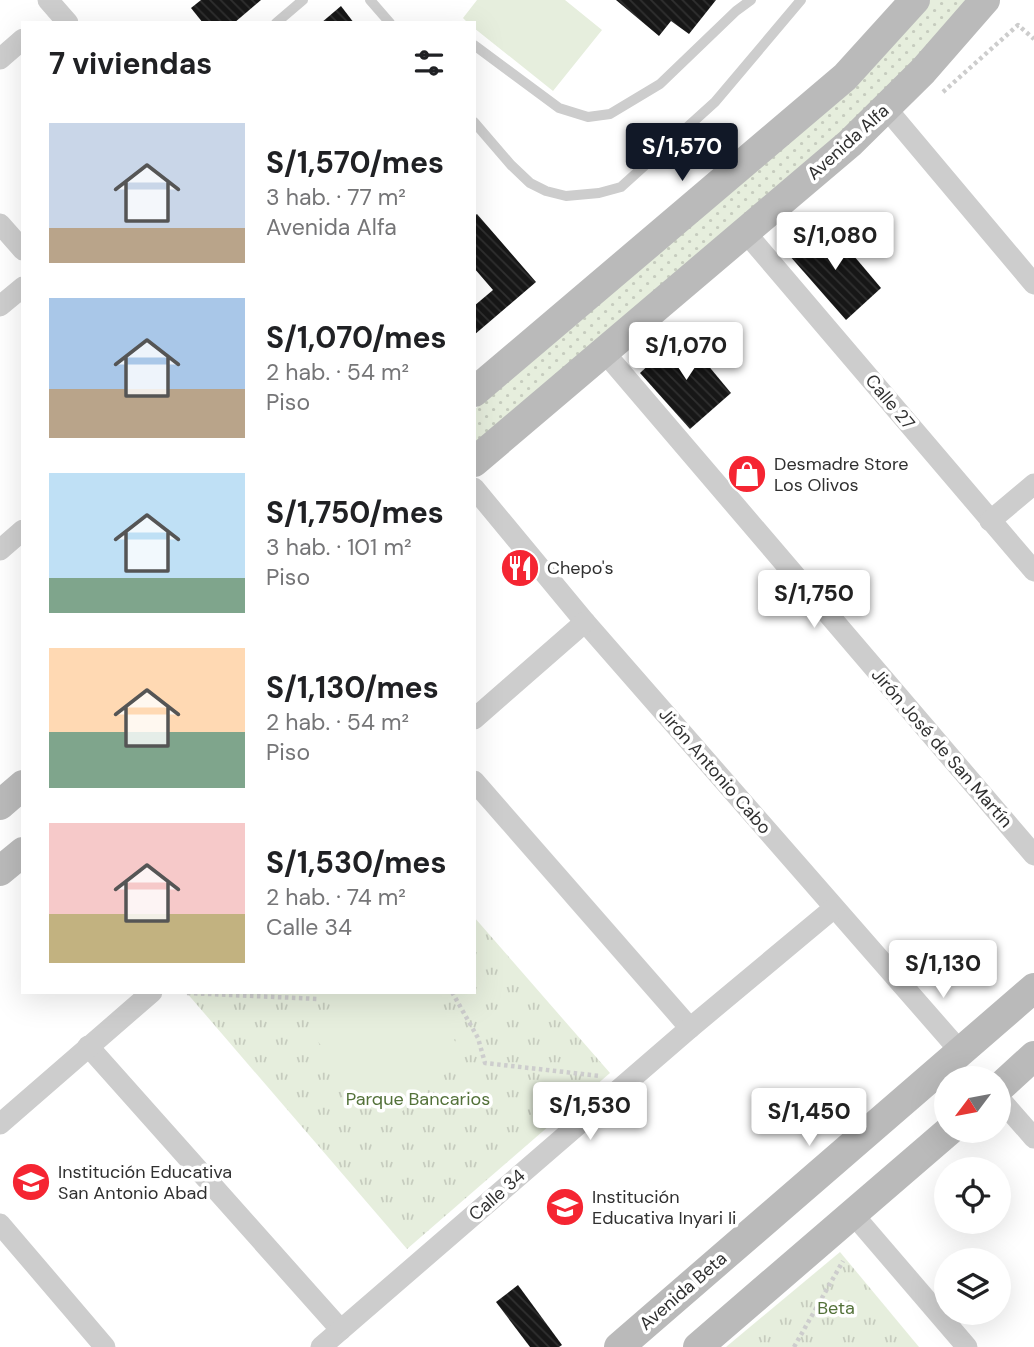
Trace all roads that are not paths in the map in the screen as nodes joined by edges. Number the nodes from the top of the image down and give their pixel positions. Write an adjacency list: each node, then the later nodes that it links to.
1 (370, 0): 8 (lane)
2 (751, 0): 10 (lane)
3 (801, 0): 13 (lane)
4 (915, 0): 21 (street)
5 (985, 0): 12 (street, Avenida Alfa)
6 (295, 2): 7 (lane)
7 (278, 21)
8 (388, 21)
9 (21, 41): 11 (street)
10 (476, 46)
11 (0, 59)
12 (886, 108): 15 (street, Avenida Alfa); 17 (street)
13 (476, 124)
14 (0, 223): 16 (street)
15 (746, 233): 20 (street, Avenida Alfa); 25 (street, Calle 27)
16 (21, 248)
17 (1034, 284)
18 (21, 289): 19 (street)
19 (0, 306)
20 (605, 353): 22 (street, Avenida Alfa); 35 (street, Jirón José de San Martín)
21 (476, 390)
22 (476, 460)
23 (1034, 484): 25 (street)
24 (476, 490): 29 (street, Jirón Antonio Cabo)
25 (990, 521): 28 (street, Calle 27)
26 (21, 532): 27 (street)
27 (0, 550)
28 (1034, 571)
29 (585, 622): 30 (street); 37 (street, Jirón Antonio Cabo)
30 (476, 717)
31 (476, 783): 40 (street)
32 (21, 787): 33 (street)
33 (0, 805)
34 (21, 854): 36 (street)
35 (1034, 855)
36 (0, 871)
37 (834, 908): 40 (street, Calle 34); 42 (street, Jirón Antonio Cabo)
38 (1034, 988): 42 (street, Avenida Beta)
39 (150, 994): 41 (street)
40 (690, 1028): 51 (street, Calle 34)
41 (88, 1046): 46 (street); 51 (street)
42 (960, 1051): 52 (street, Avenida Beta)
43 (1034, 1056): 44 (street)
44 (1012, 1076)
45 (1012, 1113): 47 (street)
46 (0, 1124)
47 (1034, 1138)
48 (935, 1143): 49 (street)
49 (852, 1213): 55 (street); 56 (street)
50 (0, 1224): 53 (street)
51 (341, 1330): 54 (street, Calle 34)
52 (631, 1343)
53 (106, 1347)
54 (321, 1347)
55 (698, 1347)
56 (967, 1347)

